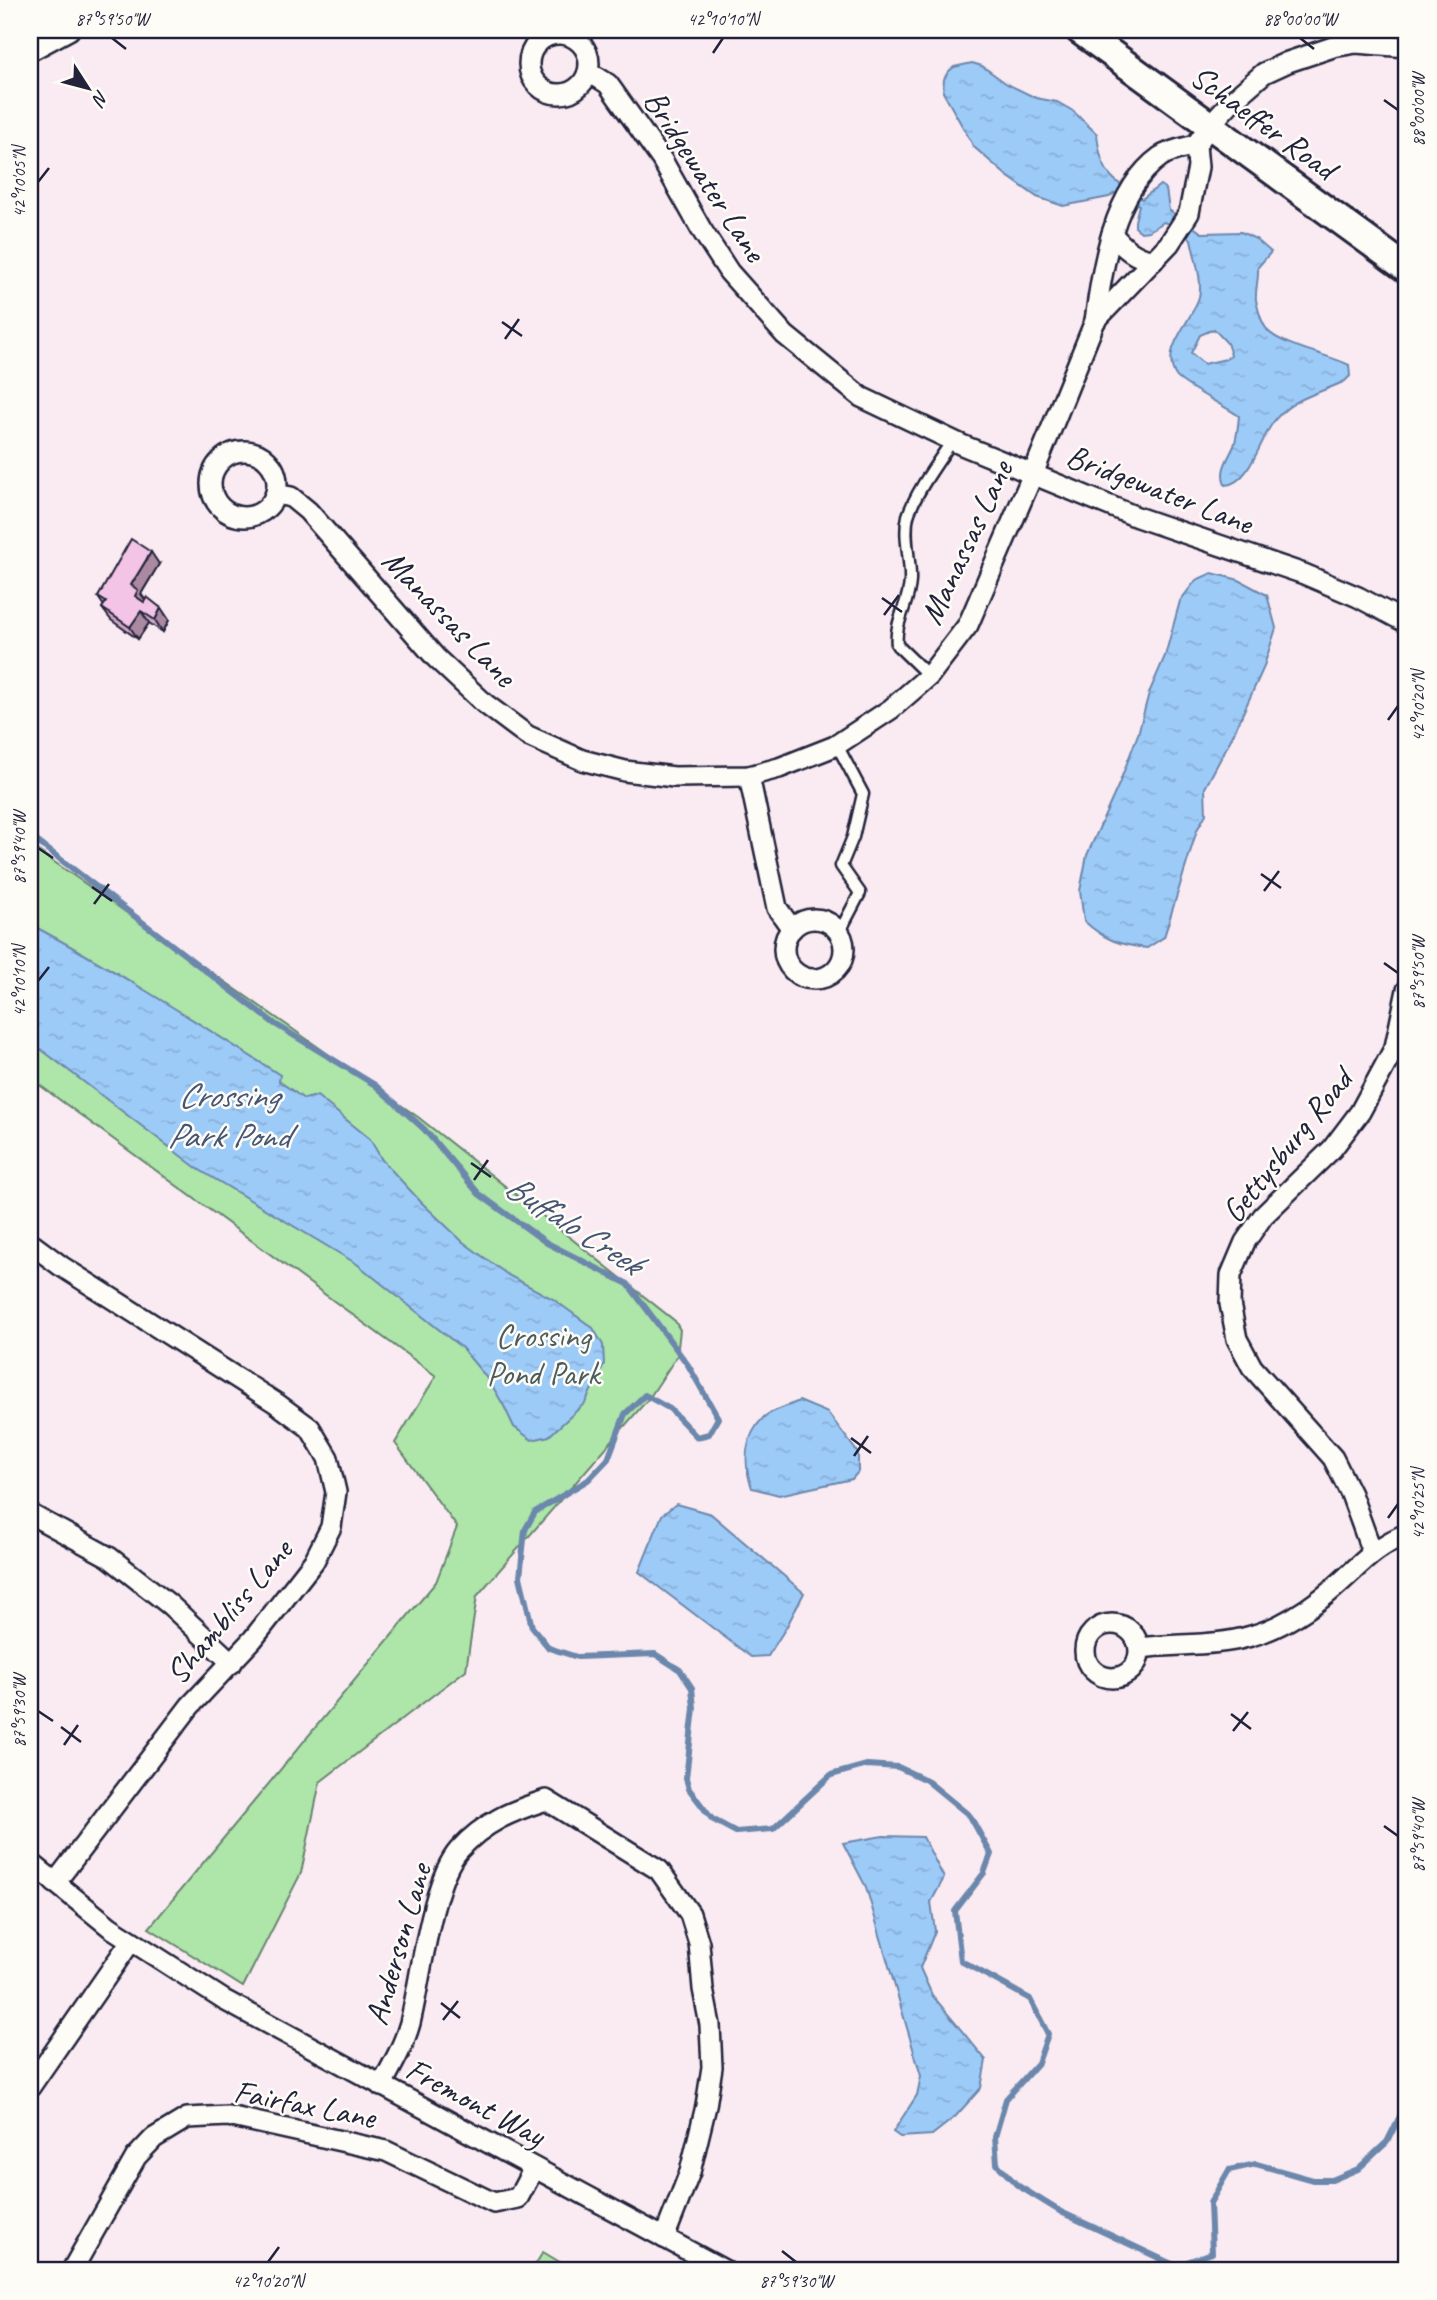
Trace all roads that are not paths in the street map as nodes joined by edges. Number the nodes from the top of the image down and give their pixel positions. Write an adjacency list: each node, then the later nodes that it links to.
1 (69, 30): 4 (street)
2 (1079, 30): 6 (street, Schaeffer Road)
3 (1407, 47): 6 (street)
4 (30, 51)
5 (587, 75): 11 (street, Bridgewater Lane)
6 (1203, 135): 7 (street); 8 (street, Manassas Lane); 9 (street, Schaeffer Road)
7 (1112, 234): 8 (street); 10 (street)
8 (1153, 261): 10 (street, Manassas Lane)
9 (1407, 268)
10 (1095, 321): 12 (street, Manassas Lane)
11 (952, 441): 12 (street, Bridgewater Lane); 15 (lane)
12 (1033, 474): 14 (street, Bridgewater Lane); 15 (street, Manassas Lane)
13 (276, 494): 17 (street, Manassas Lane)
14 (1407, 623)
15 (929, 676): 16 (street, Manassas Lane)
16 (837, 745): 17 (street, Manassas Lane); 19 (lane)
17 (749, 776): 18 (street)
18 (792, 929): 19 (street); 19 (street)
19 (839, 933)
20 (1407, 990): 24 (street, Gettysburg Road)
21 (30, 1242): 26 (street, Shambliss Lane)
22 (30, 1514): 26 (street)
23 (1407, 1534): 24 (street)
24 (1372, 1552): 25 (street)
25 (1139, 1647)
26 (232, 1662): 28 (street, Shambliss Lane)
27 (30, 1862): 28 (street, Fremont Way)
28 (55, 1883): 29 (street, Fremont Way)
29 (131, 1941): 30 (street, Fremont Way); 31 (street)
30 (381, 2086): 32 (street, Fremont Way); 33 (street, Anderson Lane)
31 (30, 2087)
32 (534, 2168): 33 (street, Fremont Way); 34 (street, Fairfax Lane)
33 (664, 2238): 35 (street, Fremont Way)
34 (72, 2270)
35 (724, 2270)

